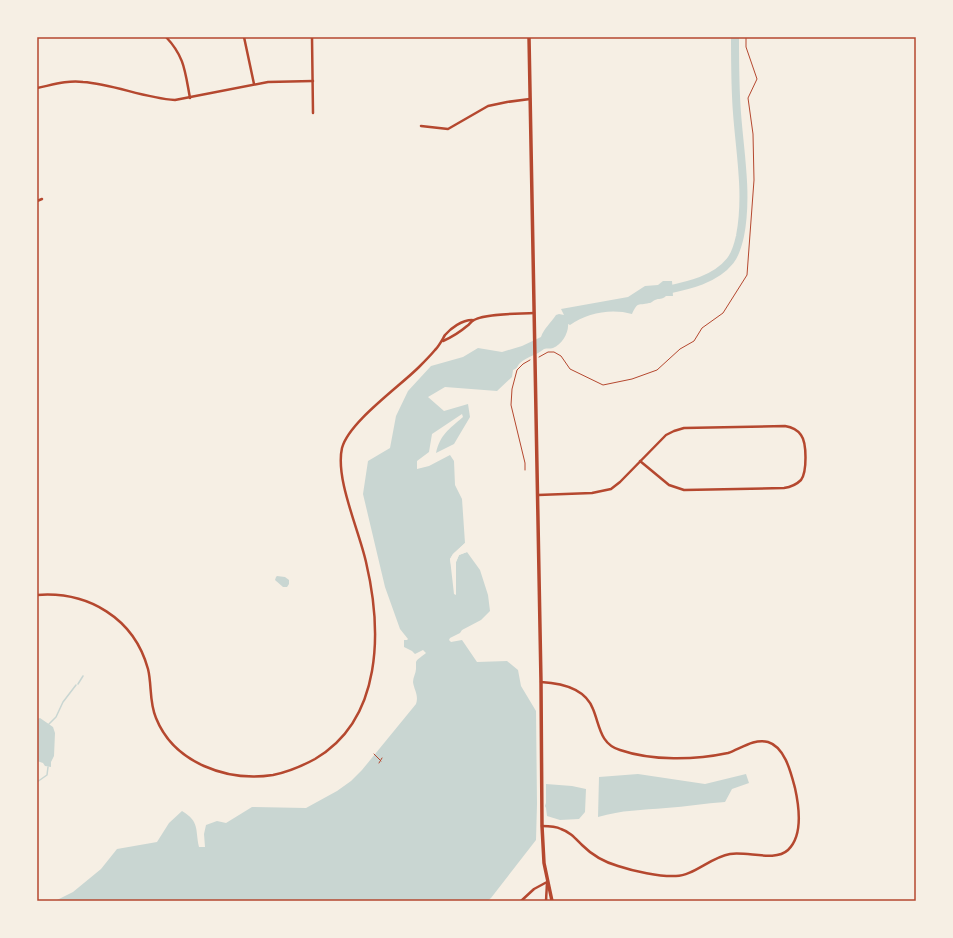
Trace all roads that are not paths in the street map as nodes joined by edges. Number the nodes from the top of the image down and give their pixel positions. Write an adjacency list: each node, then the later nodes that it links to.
1 (166, 37): 8 (street)
2 (244, 37): 6 (street)
3 (312, 37): 5 (street)
4 (529, 37): 9 (street)
5 (313, 81): 6 (street); 10 (street)
6 (254, 84): 8 (street)
7 (37, 88): 8 (street)
8 (190, 98)
9 (530, 99): 11 (street); 14 (street)
10 (313, 113)
11 (421, 126)
12 (42, 199): 13 (street)
13 (37, 201)
14 (534, 313): 15 (street); 18 (street)
15 (472, 320): 16 (street); 16 (street)
16 (442, 341): 19 (street)
17 (640, 461): 17 (street); 18 (street)
18 (537, 495): 20 (street)
19 (37, 595)
20 (541, 682): 21 (street); 21 (street)
21 (542, 826): 22 (street)
22 (547, 882): 23 (street); 24 (street); 25 (street)
23 (521, 901)
24 (546, 901)
25 (552, 901)

